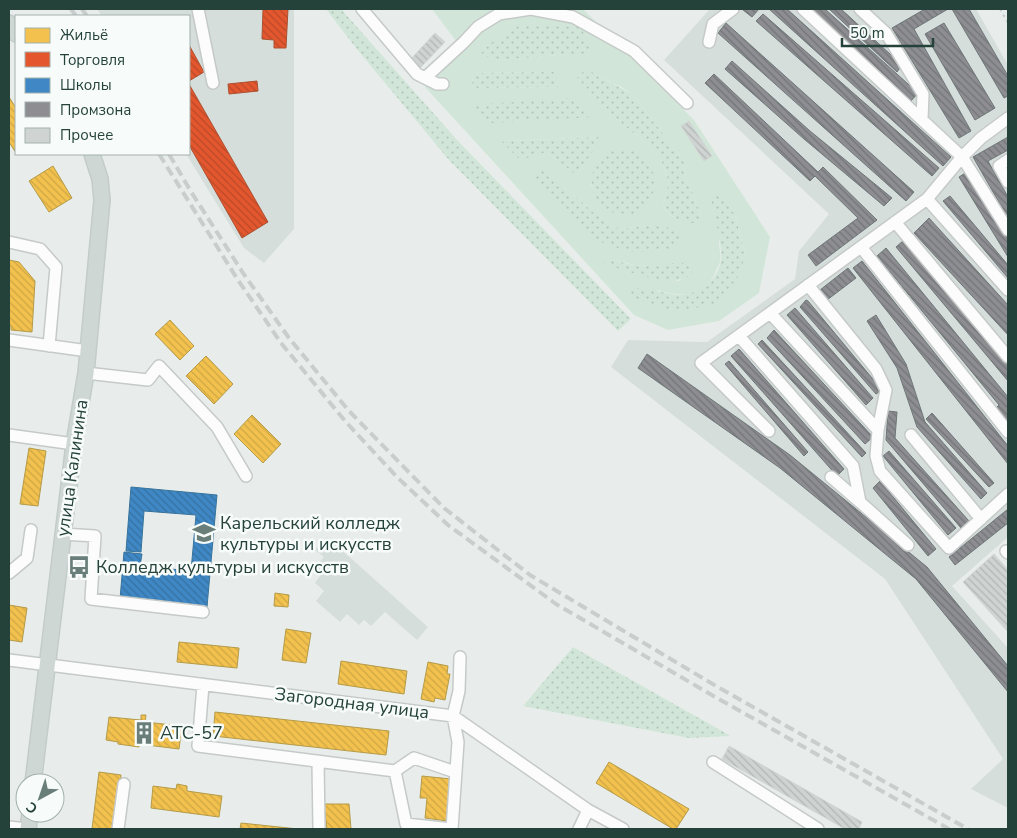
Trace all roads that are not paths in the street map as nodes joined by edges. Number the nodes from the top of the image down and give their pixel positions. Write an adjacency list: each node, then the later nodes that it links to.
1 (198, 9): 8 (street)
2 (362, 9): 7 (street)
3 (733, 9): 6 (street)
4 (803, 9): 12 (street)
5 (860, 9): 12 (street)
6 (709, 42)
7 (426, 77): 9 (street); 10 (street)
8 (213, 83)
9 (443, 84)
10 (687, 103)
11 (1008, 118): 14 (street)
12 (922, 119): 14 (street)
13 (92, 155): 28 (main road, улица Калинина)
14 (962, 157): 17 (street); 19 (street)
15 (1008, 160): 16 (street)
16 (1008, 182)
17 (927, 200): 18 (street); 23 (street)
18 (895, 222): 21 (street); 29 (street)
19 (1008, 230)
20 (9, 242): 27 (street)
21 (861, 247): 22 (street); 33 (street)
22 (808, 286): 24 (street); 31 (street)
23 (1008, 290)
24 (770, 313): 25 (street); 31 (street)
25 (739, 336): 32 (street); 40 (street)
26 (9, 340): 27 (street)
27 (49, 346): 28 (street)
28 (88, 351): 30 (main road, улица Калинина)
29 (1008, 357)
30 (86, 373): 36 (main road, улица Калинина); 37 (street)
31 (878, 430): 41 (street)
32 (769, 431)
33 (1008, 432)
34 (9, 435): 36 (street)
35 (911, 435): 41 (street)
36 (74, 444): 43 (main road, улица Калинина)
37 (246, 476)
38 (831, 477): 40 (street)
39 (1008, 494): 41 (street)
40 (860, 502): 44 (street)
41 (981, 519)
42 (31, 530): 45 (street)
43 (63, 534): 46 (street); 49 (main road, улица Калинина)
44 (908, 545)
45 (9, 573)
46 (203, 612)
47 (460, 657): 51 (street)
48 (9, 660): 49 (street, Загородная улица)
49 (48, 666): 50 (street, Загородная улица); 56 (main road, улица Калинина)
50 (202, 685): 51 (street, Загородная улица); 52 (street)
51 (453, 716): 55 (street); 58 (street, Загородная улица)
52 (318, 760): 54 (street); 62 (street)
53 (713, 762): 65 (street)
54 (396, 771): 55 (street); 55 (street)
55 (455, 772)
56 (34, 773)
57 (124, 784): 61 (street)
58 (588, 810): 63 (street); 64 (street, Загородная улица)
59 (9, 827): 60 (street)
60 (27, 829)
61 (118, 829)
62 (319, 829)
63 (579, 829)
64 (623, 829)
65 (818, 829)

